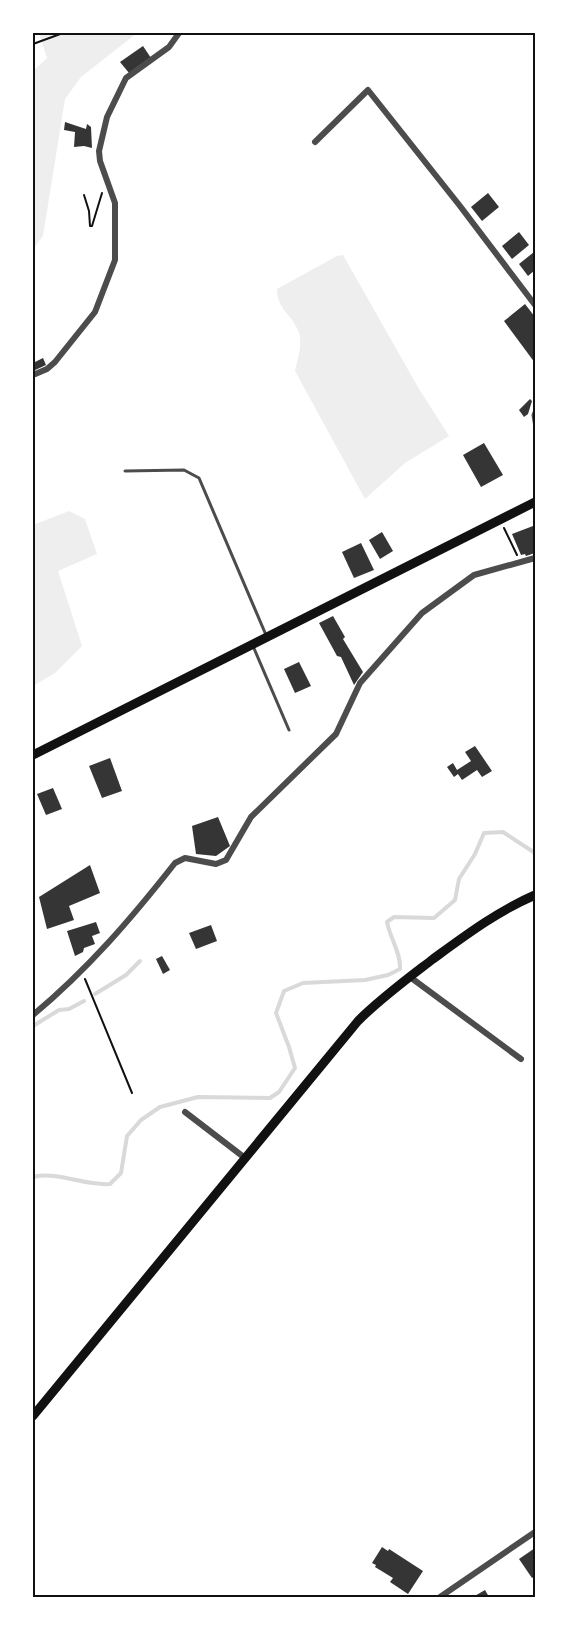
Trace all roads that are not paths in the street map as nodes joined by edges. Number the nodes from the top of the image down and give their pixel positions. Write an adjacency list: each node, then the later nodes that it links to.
1 (179, 33): 4 (street)
2 (315, 142): 3 (street)
3 (535, 305)
4 (33, 375)
5 (535, 410): 6 (lane)
6 (535, 427)
7 (125, 471): 10 (lane)
8 (535, 502): 10 (main road)
9 (535, 558): 16 (street)
10 (267, 636): 11 (main road)
11 (252, 644): 12 (lane); 13 (main road)
12 (289, 730)
13 (33, 755)
14 (535, 895): 15 (main road)
15 (410, 976): 17 (street); 19 (main road)
16 (33, 1015)
17 (521, 1059)
18 (185, 1113): 19 (street)
19 (244, 1158): 20 (main road)
20 (33, 1416)
21 (535, 1532): 22 (street)
22 (440, 1597)

